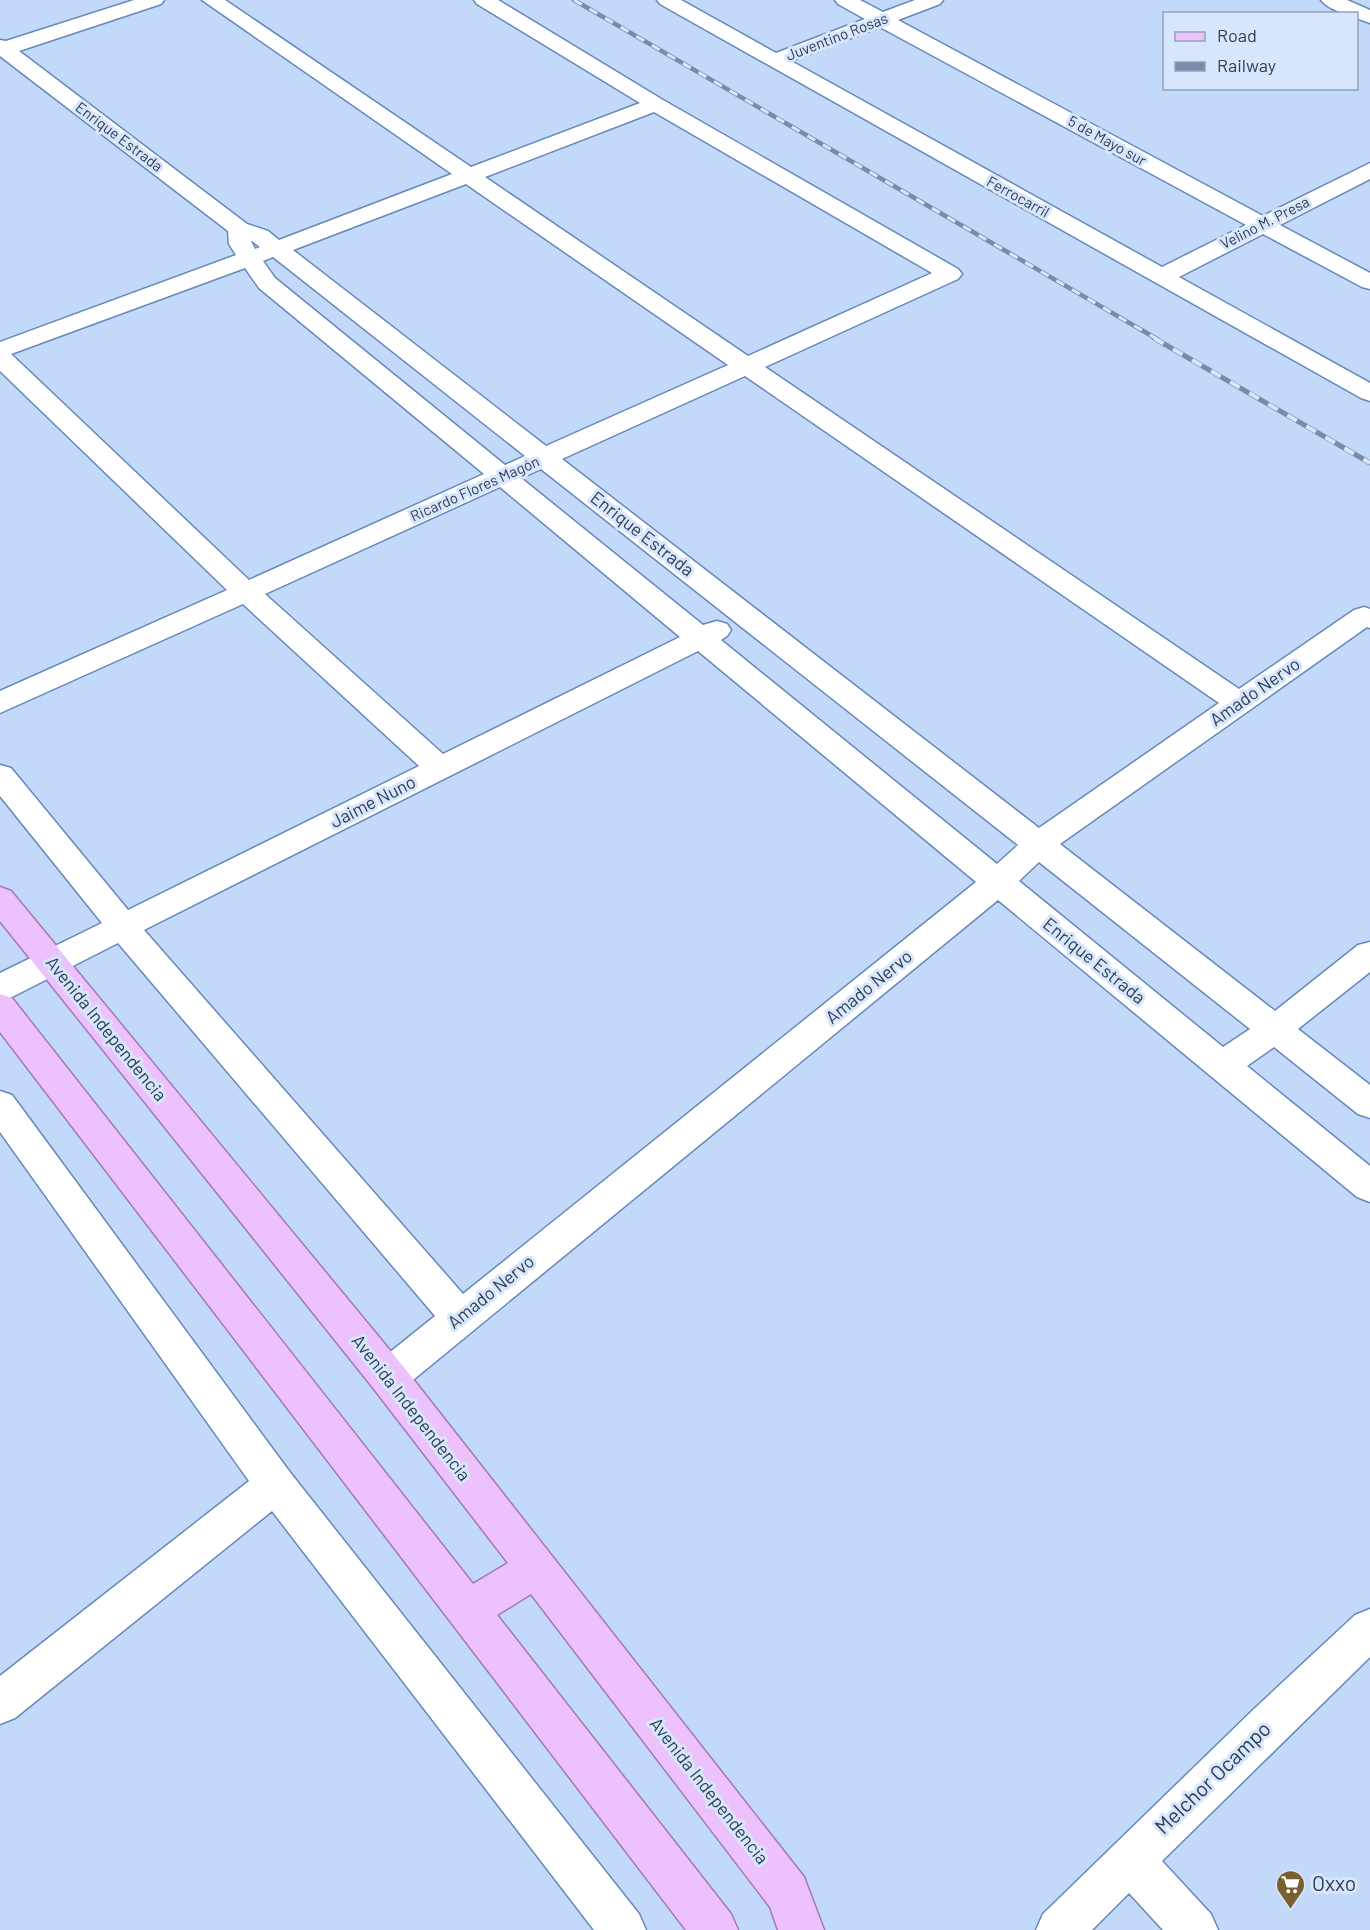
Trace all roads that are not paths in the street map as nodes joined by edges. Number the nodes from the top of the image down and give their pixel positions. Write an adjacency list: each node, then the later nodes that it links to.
1 (154, 0): 10 (street)
2 (212, 0): 14 (street)
3 (484, 0): 12 (street)
4 (667, 0): 11 (street, Ferrocarril)
5 (845, 0): 9 (street, 5 de Mayo sur)
6 (933, 0): 9 (street, Juventino Rosas)
7 (1331, 0): 8 (street)
8 (1370, 17)
9 (883, 19): 11 (street, Juventino Rosas); 15 (street, 5 de Mayo sur)
10 (1, 48): 16 (street, Enrique Estrada)
11 (775, 60): 17 (street, Ferrocarril)
12 (656, 104): 14 (street); 22 (street, Ricardo Flores Magón)
13 (1370, 170): 15 (street, Velino M. Presa)
14 (466, 175): 16 (street); 22 (street)
15 (1260, 224): 17 (street, Velino M. Presa); 18 (street, 5 de Mayo sur)
16 (262, 254): 19 (street); 20 (street, Enrique Estrada); 23 (street, Enrique Estrada)
17 (1161, 277): 24 (street, Ferrocarril)
18 (1370, 282)
19 (0, 350)
20 (414, 356): 23 (street); 25 (street, Enrique Estrada)
21 (0, 357): 27 (street)
22 (746, 366): 25 (street, Ricardo Flores Magón); 32 (street)
23 (375, 372): 26 (street, Enrique Estrada)
24 (1370, 393)
25 (544, 458): 26 (street, Ricardo Flores Magón); 28 (street, Enrique Estrada)
26 (503, 476): 27 (street, Ricardo Flores Magón); 30 (street, Enrique Estrada)
27 (246, 592): 31 (street, Ricardo Flores Magón); 35 (street)
28 (747, 616): 30 (street, Jaime Nuno); 33 (street, Enrique Estrada)
29 (1367, 617): 32 (street, Amado Nervo)
30 (700, 638): 34 (street, Enrique Estrada); 35 (street, Jaime Nuno)
31 (0, 703)
32 (1239, 703): 37 (street, Amado Nervo)
33 (870, 712): 34 (street); 37 (street, Enrique Estrada)
34 (819, 736): 38 (street, Enrique Estrada)
35 (440, 768): 40 (street, Jaime Nuno)
36 (0, 775): 40 (street)
37 (1038, 844): 38 (street, Amado Nervo); 45 (street, Enrique Estrada)
38 (998, 882): 46 (street, Enrique Estrada); 50 (street, Amado Nervo)
39 (0, 899): 42 (main road, Avenida Independencia)
40 (123, 927): 42 (street, Jaime Nuno); 50 (street)
41 (1370, 954): 45 (street)
42 (52, 963): 43 (street, Jaime Nuno); 51 (main road, Avenida Independencia)
43 (0, 988)
44 (0, 1007): 54 (main road)
45 (1275, 1029): 46 (street); 47 (street, Enrique Estrada)
46 (1222, 1066): 49 (street, Enrique Estrada)
47 (1370, 1104)
48 (0, 1105): 52 (street)
49 (1370, 1187)
50 (460, 1318): 51 (street, Amado Nervo)
51 (388, 1377): 53 (main road, Avenida Independencia)
52 (275, 1484): 56 (street); 58 (street)
53 (536, 1569): 54 (main road); 60 (main road, Avenida Independencia)
54 (468, 1610): 59 (main road)
55 (1370, 1629): 57 (street, Melchor Ocampo)
56 (0, 1702)
57 (1130, 1860): 61 (street, Melchor Ocampo); 62 (street)
58 (623, 1930)
59 (715, 1930)
60 (801, 1930)
61 (1059, 1930)
62 (1195, 1930)

